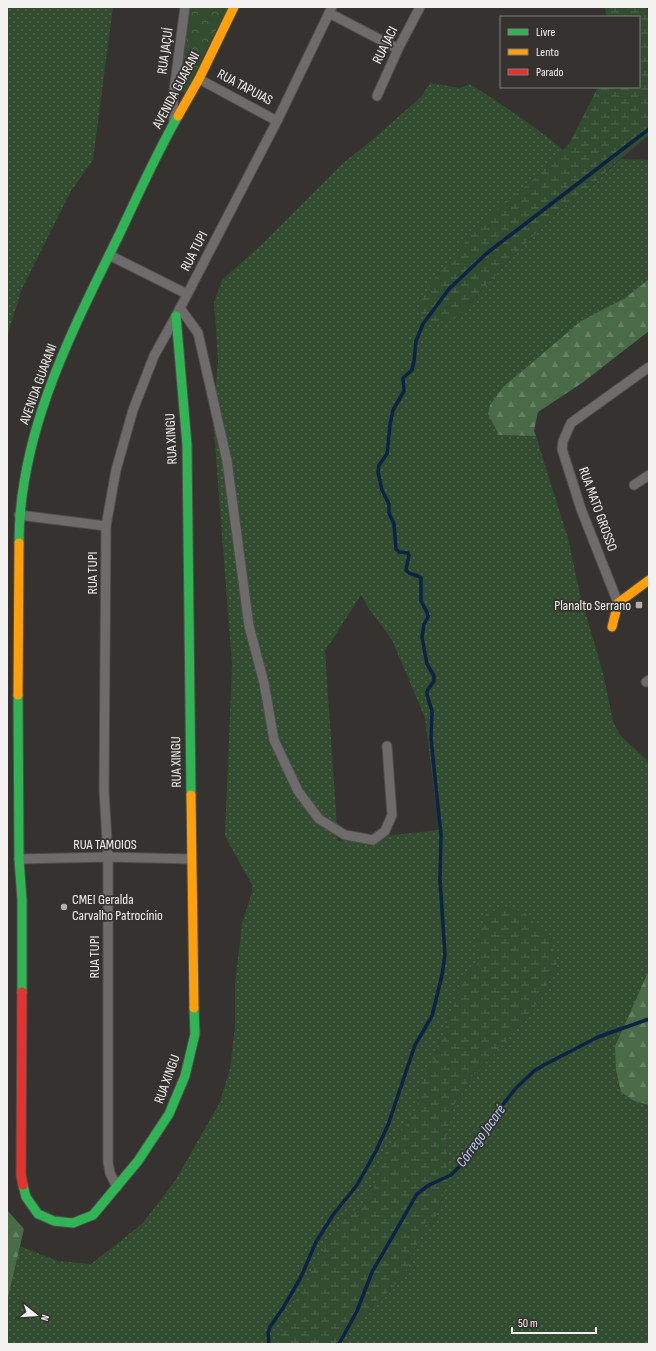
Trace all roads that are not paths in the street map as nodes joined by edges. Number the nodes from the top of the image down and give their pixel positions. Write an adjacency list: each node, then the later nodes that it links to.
1 (185, 7): 9 (street, RUA JAÇUÍ)
2 (234, 7): 6 (street, AVENIDA GUARANI)
3 (420, 7): 5 (street, RUA JACI)
4 (331, 10): 5 (street); 8 (street, RUA TUPI)
5 (398, 49): 7 (street, RUA JACI)
6 (199, 79): 8 (street, RUA TAPUIAS); 9 (street, AVENIDA GUARANI)
7 (377, 96)
8 (277, 121): 11 (street, RUA TUPI)
9 (174, 123): 10 (street, AVENIDA GUARANI)
10 (109, 255): 11 (street); 16 (street, AVENIDA GUARANI)
11 (187, 294): 12 (street, RUA TUPI)
12 (178, 312): 17 (street, RUA TUPI); 21 (street); 24 (street, RUA XINGU)
13 (649, 367): 19 (street, RUA MATO GROSSO)
14 (649, 475): 15 (street)
15 (634, 485)
16 (19, 515): 17 (street); 23 (street, AVENIDA GUARANI)
17 (106, 526): 22 (street, RUA TUPI)
18 (649, 580): 19 (street)
19 (618, 604): 20 (street)
20 (612, 627)
21 (387, 746)
22 (108, 857): 23 (street, RUA TAMOIOS); 24 (street, RUA TAMOIOS); 25 (street, RUA TUPI)
23 (19, 859): 25 (street, AVENIDA GUARANI)
24 (191, 859): 25 (street, RUA XINGU)
25 (117, 1188)

